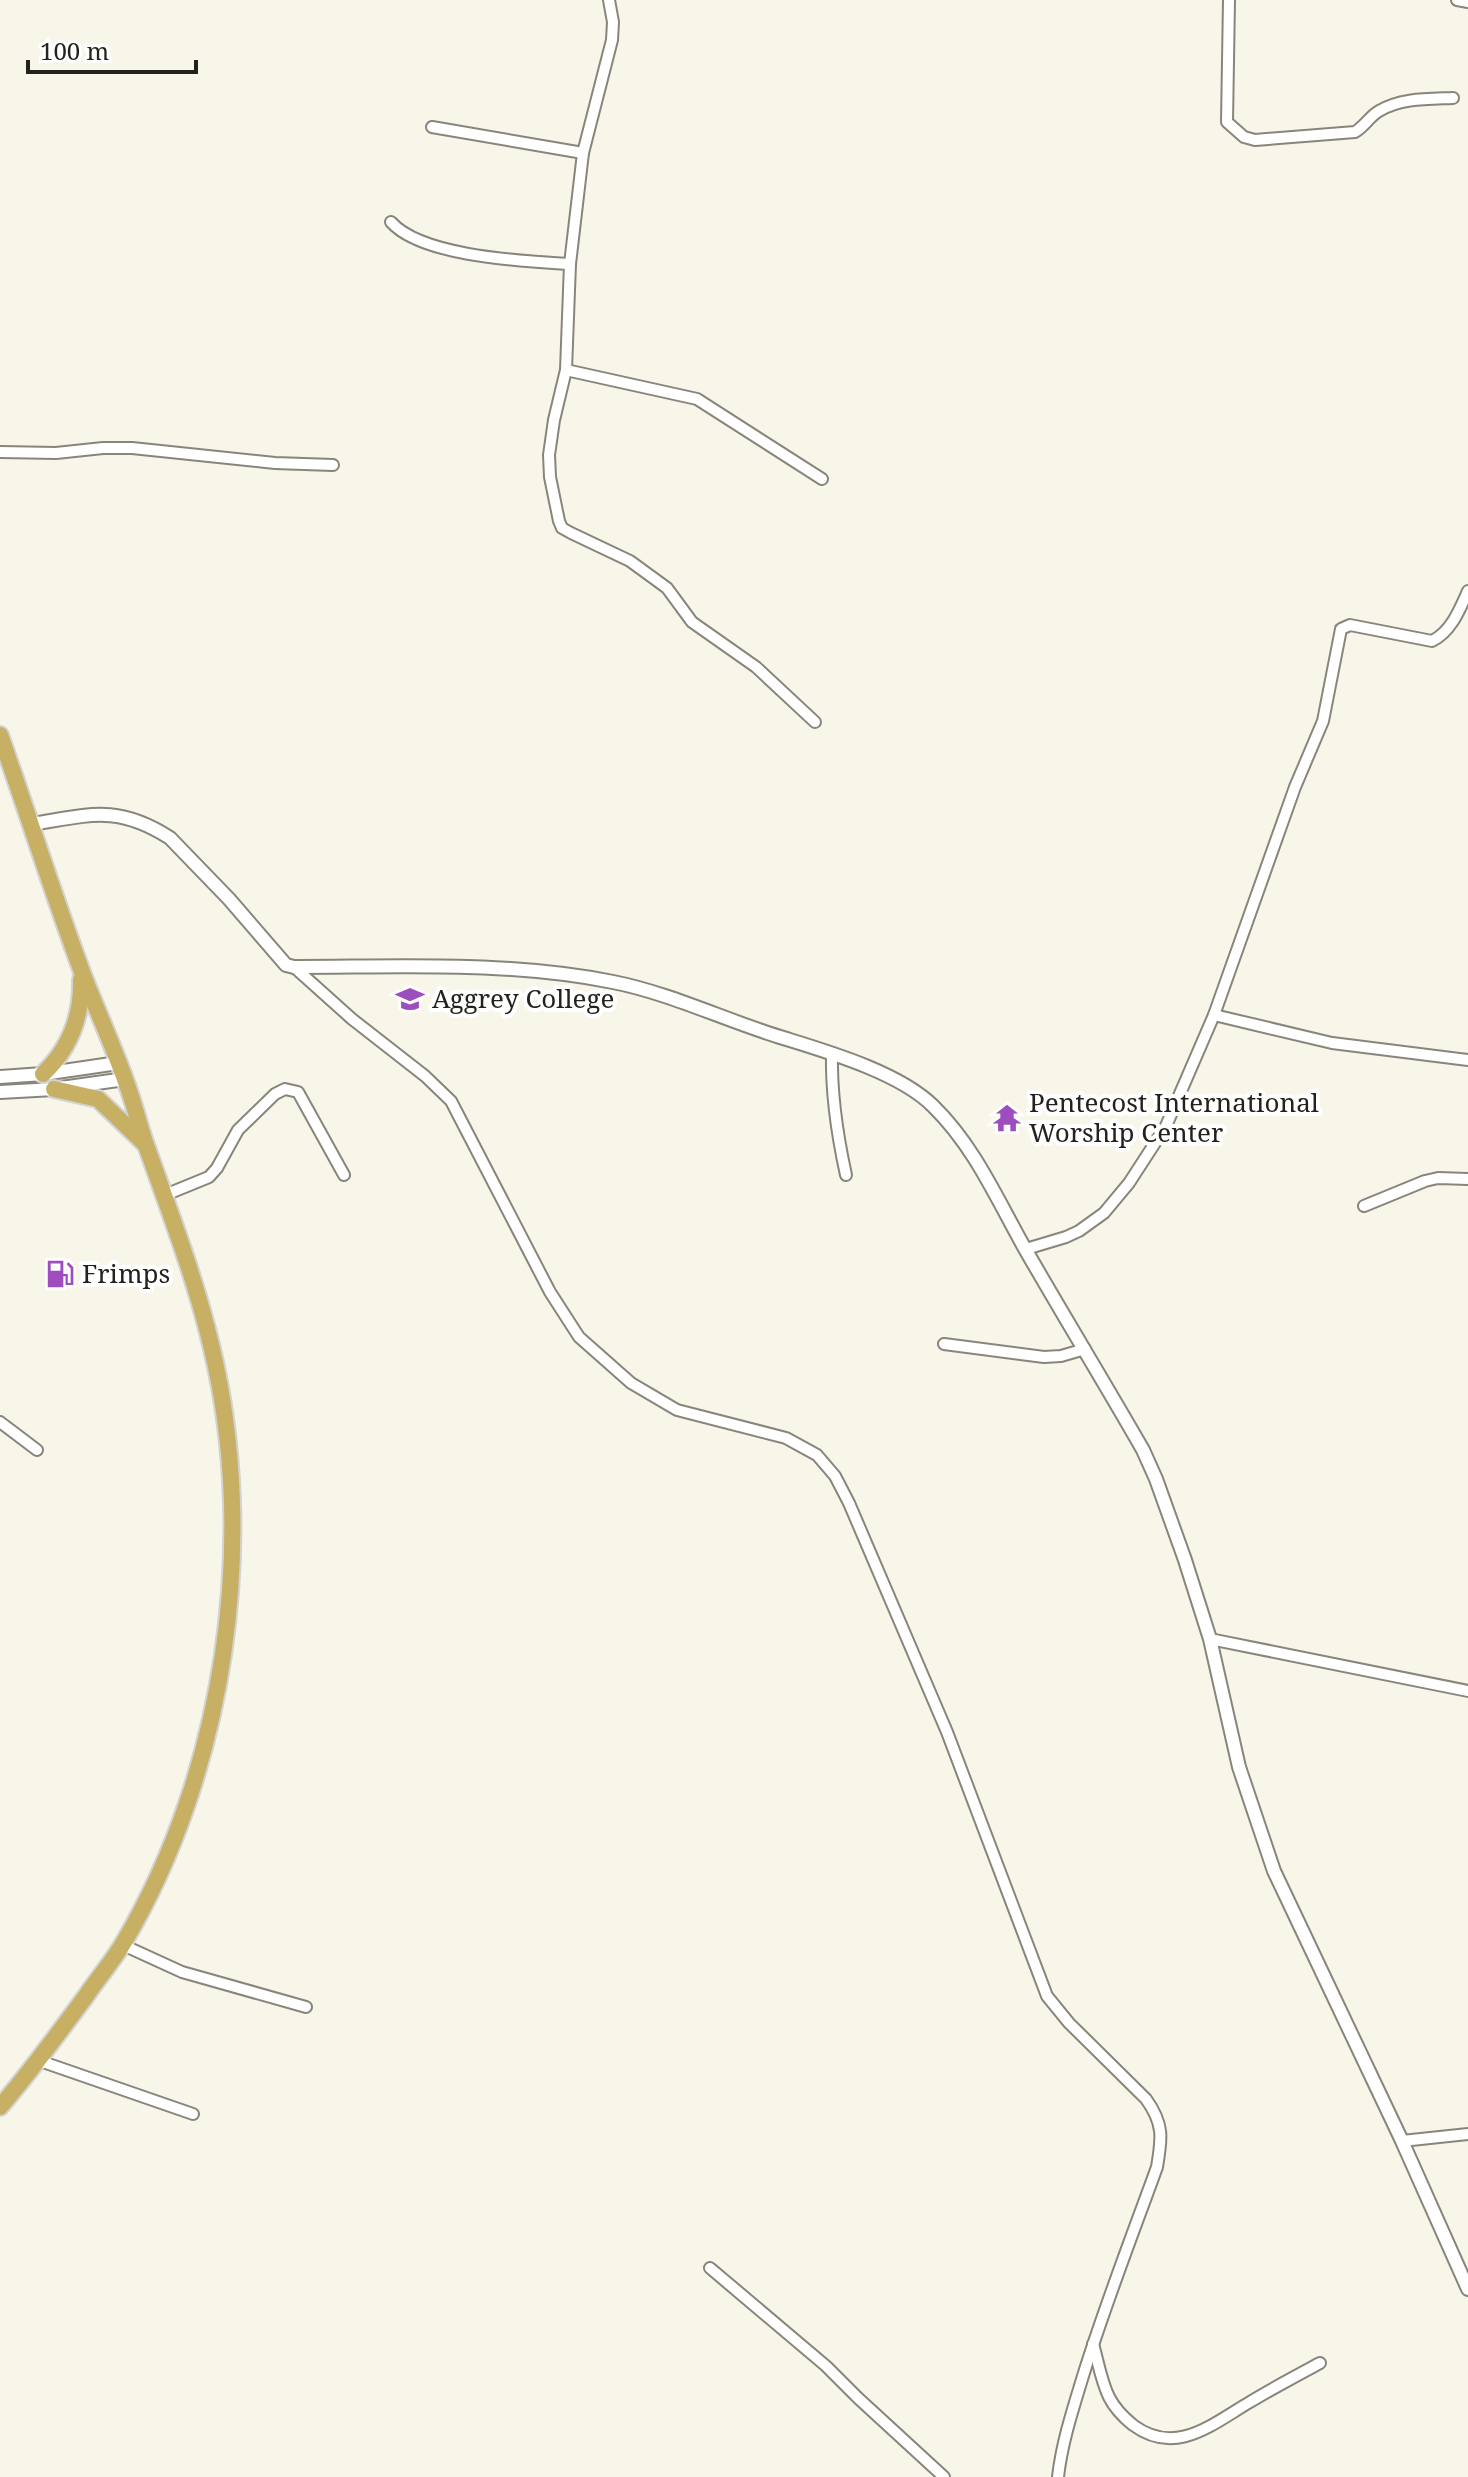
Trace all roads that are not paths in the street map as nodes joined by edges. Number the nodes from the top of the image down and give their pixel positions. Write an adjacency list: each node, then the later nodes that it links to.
1 (609, 0): 7 (street)
2 (1229, 0): 5 (street)
3 (1457, 0): 4 (street)
4 (1468, 2)
5 (1453, 98)
6 (432, 127): 7 (street)
7 (583, 153): 9 (street)
8 (391, 222): 9 (street)
9 (570, 264): 10 (street)
10 (566, 370): 13 (street); 15 (street)
11 (0, 452): 12 (street)
12 (333, 465)
13 (822, 479)
14 (1468, 591): 20 (street)
15 (815, 722)
16 (0, 735): 17 (highway)
17 (32, 824): 18 (highway); 19 (street)
18 (80, 967): 23 (highway); 24 (highway)
19 (294, 967): 21 (street); 51 (street)
20 (1214, 1015): 22 (street); 35 (street)
21 (832, 1053): 31 (street); 35 (street)
22 (1468, 1060)
23 (118, 1063): 24 (street); 26 (highway)
24 (43, 1074): 25 (street)
25 (0, 1077)
26 (125, 1079): 27 (street); 29 (highway)
27 (54, 1089): 28 (street); 29 (highway)
28 (0, 1092)
29 (146, 1144): 33 (highway)
30 (344, 1175): 33 (street)
31 (846, 1175)
32 (1468, 1179): 34 (street)
33 (165, 1195): 42 (highway)
34 (1364, 1206)
35 (1026, 1249): 37 (street)
36 (944, 1344): 37 (street)
37 (1085, 1349): 40 (street)
38 (0, 1422): 39 (street)
39 (37, 1450)
40 (1210, 1639): 41 (street); 48 (street)
41 (1468, 1691)
42 (123, 1945): 43 (street); 44 (highway)
43 (306, 2007)
44 (40, 2061): 45 (highway); 46 (street)
45 (0, 2107)
46 (193, 2114)
47 (1468, 2134): 48 (street)
48 (1402, 2141): 50 (street)
49 (710, 2268): 53 (street)
50 (1468, 2289)
51 (1093, 2344): 52 (street); 54 (street)
52 (1320, 2363)
53 (944, 2477)
54 (1058, 2477)

